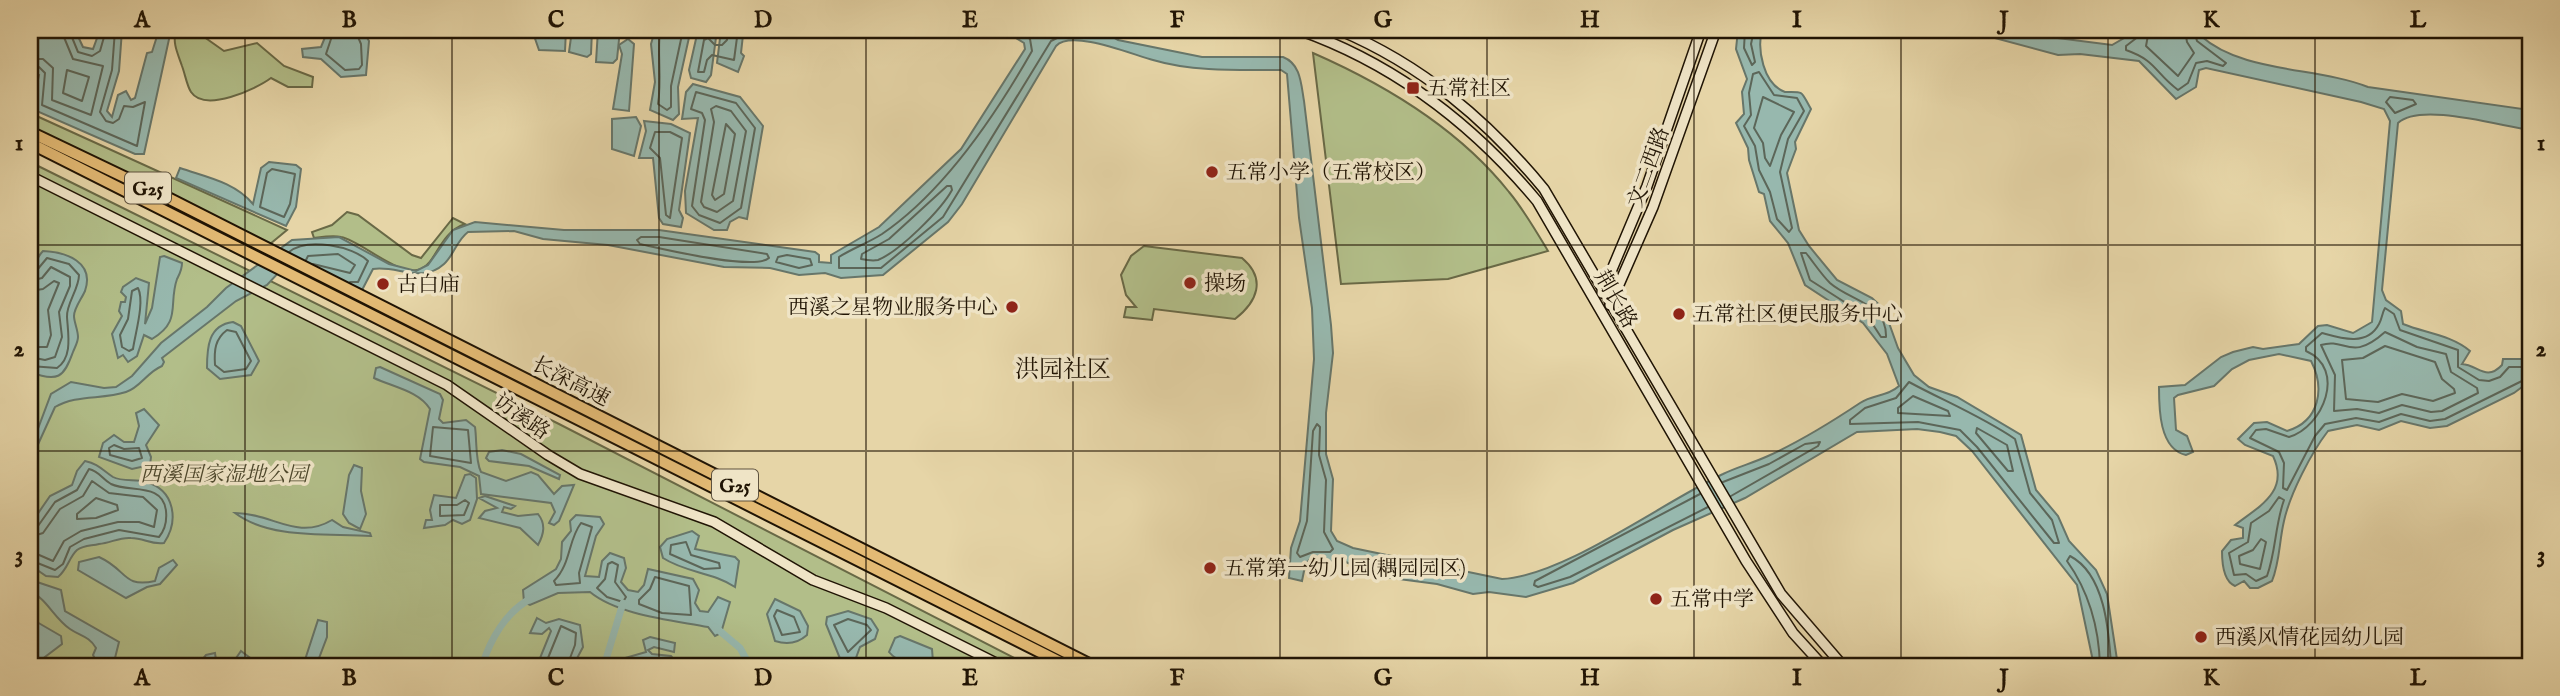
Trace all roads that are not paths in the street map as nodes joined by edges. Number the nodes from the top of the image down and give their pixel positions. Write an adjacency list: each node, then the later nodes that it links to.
1 (1299, 30): 9 (main road, 荆长路)
2 (1339, 30): 8 (main road, 荆长路)
3 (1701, 30): 8 (main road, 文二西路)
4 (1716, 30): 10 (main road, 文二西路)
5 (30, 132): 14 (highway, 长深高速 / G25)
6 (30, 143): 13 (highway, 长深高速 / G25)
7 (30, 176): 12 (main road, 访溪路)
8 (1605, 291): 9 (main road); 10 (main road, 荆长路)
9 (1595, 298): 11 (main road, 荆长路)
10 (1612, 303): 11 (main road); 16 (main road, 荆长路)
11 (1602, 310): 15 (main road, 荆长路)
12 (1002, 666)
13 (1068, 666)
14 (1093, 666)
15 (1823, 666)
16 (1843, 666)

